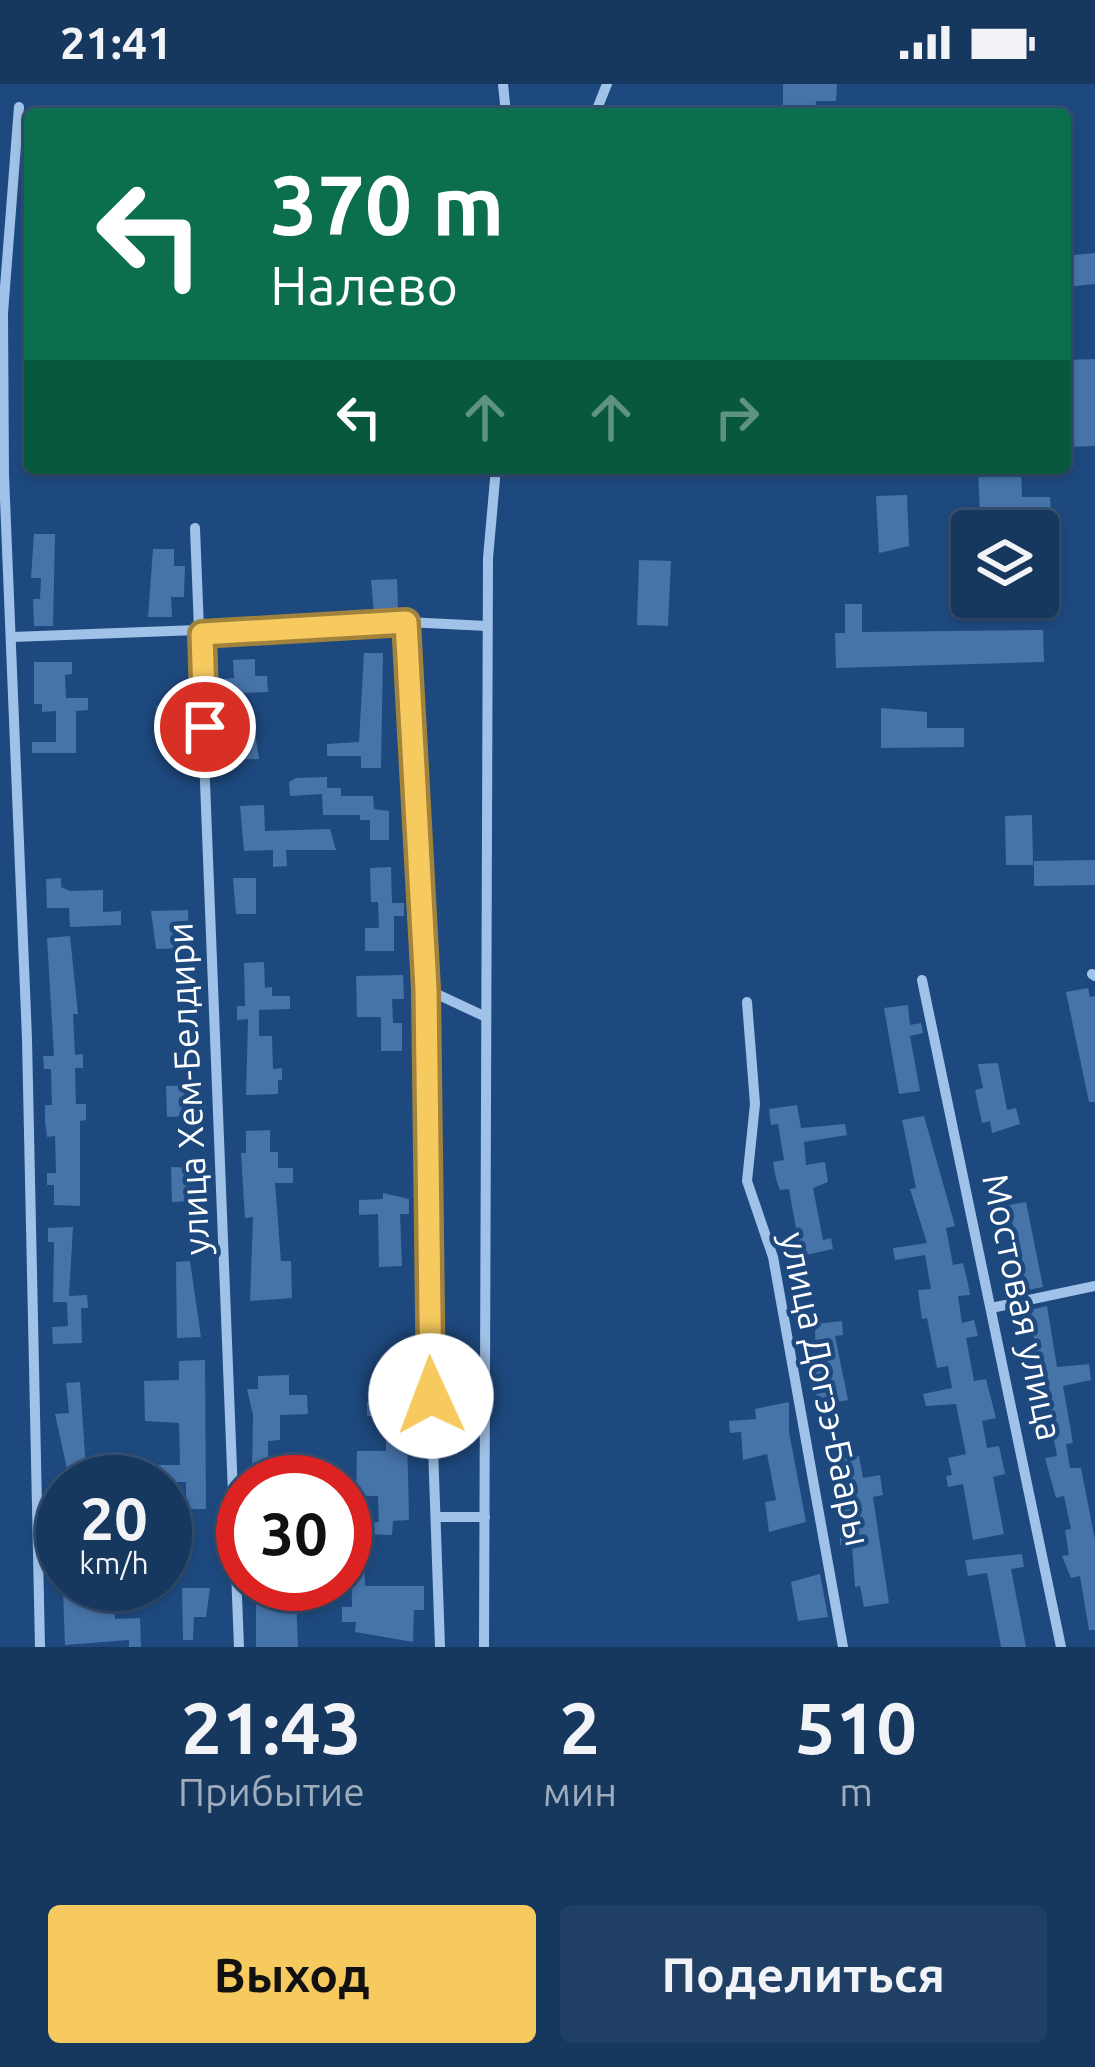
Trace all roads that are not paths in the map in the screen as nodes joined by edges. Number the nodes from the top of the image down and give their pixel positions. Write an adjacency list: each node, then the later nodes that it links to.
1 (19, 107): 7 (street)
2 (495, 474): 5 (street)
3 (195, 528): 6 (street, улица Хем-Белдири)
4 (406, 622): 5 (street); 6 (street); 9 (street)
5 (488, 626): 11 (street)
6 (202, 634): 7 (street); 17 (street, улица Хем-Белдири)
7 (13, 638): 16 (street)
8 (922, 980): 13 (street, Мостовая улица)
9 (426, 989): 11 (street); 14 (street)
10 (747, 1002): 20 (street, улица Догээ-Баары)
11 (486, 1017): 15 (street)
12 (1095, 1286): 13 (street)
13 (992, 1308): 21 (street, Мостовая улица)
14 (436, 1517): 15 (street); 18 (street)
15 (485, 1517): 19 (street)
16 (40, 1647)
17 (239, 1647)
18 (440, 1647)
19 (484, 1647)
20 (843, 1647)
21 (1061, 1647)

